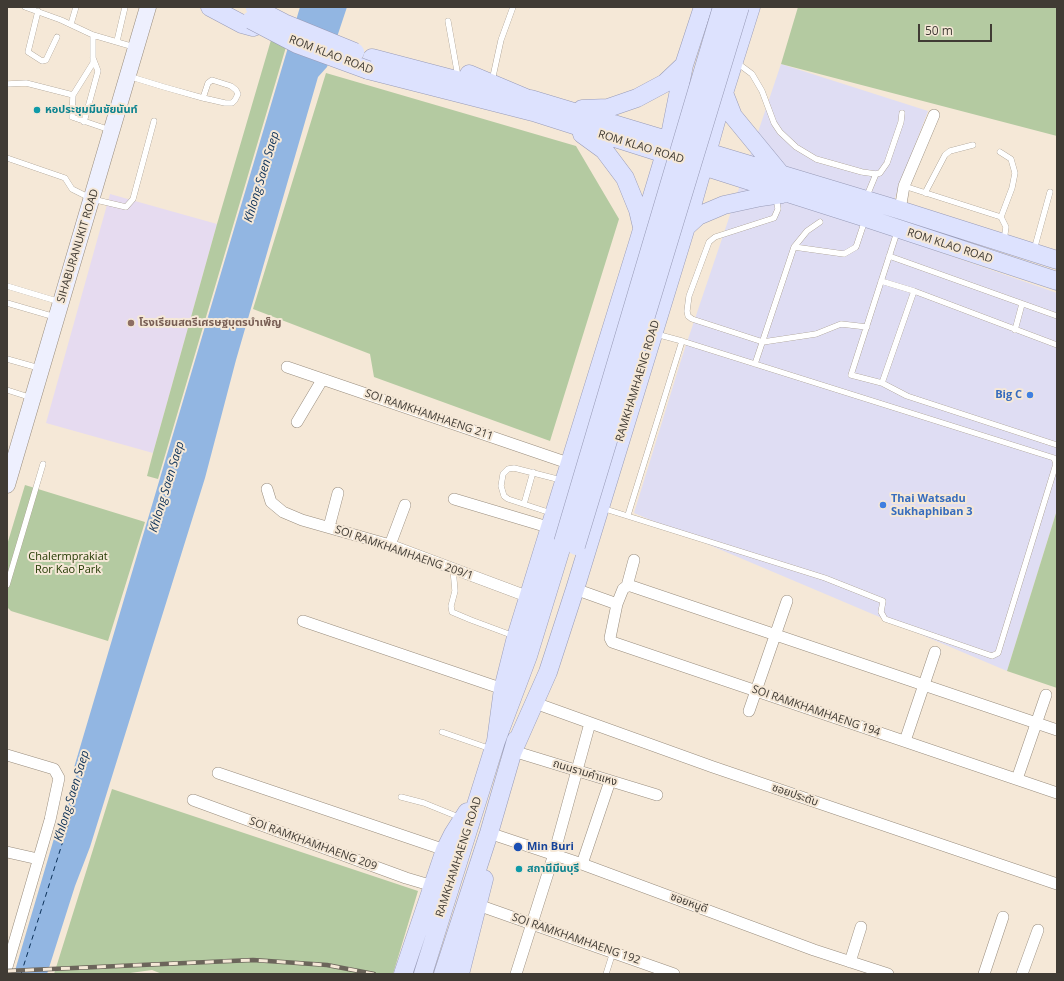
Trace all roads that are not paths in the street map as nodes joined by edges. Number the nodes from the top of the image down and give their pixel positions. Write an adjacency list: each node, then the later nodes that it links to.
1 (25, 7): 13 (lane)
2 (76, 7): 15 (lane)
3 (125, 7): 18 (lane)
4 (148, 7): 20 (main road, SIHABURANUKIT ROAD)
5 (210, 7): 12 (main road)
6 (229, 7): 12 (main road, ROM KLAO ROAD)
7 (513, 7): 26 (lane)
8 (703, 7): 19 (main road, RAMKHAMHAENG ROAD)
9 (722, 7): 102 (main road, RAMKHAMHAENG ROAD, bridge)
10 (740, 7): 102 (main road, RAMKHAMHAENG ROAD, bridge)
11 (751, 7): 23 (main road, RAMKHAMHAENG ROAD)
12 (256, 10): 31 (main road, ROM KLAO ROAD, bridge)
13 (38, 11): 15 (lane); 17 (lane)
14 (448, 22): 24 (lane)
15 (71, 24): 16 (lane)
16 (93, 35): 18 (lane); 21 (lane)
17 (57, 37)
18 (117, 40): 20 (lane)
19 (690, 46): 22 (main road, RAMKHAMHAENG ROAD); 23 (main road)
20 (136, 47): 25 (main road, SIHABURANUKIT ROAD)
21 (93, 58): 29 (lane); 36 (lane)
22 (684, 65): 33 (main road); 39 (main road, RAMKHAMHAENG ROAD)
23 (733, 65): 28 (main road, RAMKHAMHAENG ROAD); 44 (lane)
24 (456, 71): 26 (main road); 31 (main road)
25 (128, 76): 30 (lane); 37 (main road, SIHABURANUKIT ROAD)
26 (491, 83): 31 (main road)
27 (7, 84): 29 (lane)
28 (724, 93): 42 (main road, RAMKHAMHAENG ROAD); 43 (main road)
29 (73, 95): 36 (lane)
30 (203, 98): 30 (lane)
31 (521, 103): 33 (main road, ROM KLAO ROAD)
32 (902, 113): 44 (lane)
33 (561, 115): 39 (main road, ROM KLAO ROAD); 57 (main road)
34 (934, 115): 45 (street)
35 (154, 121): 49 (lane)
36 (84, 122): 37 (lane)
37 (112, 130): 49 (main road, SIHABURANUKIT ROAD)
38 (973, 145): 47 (lane)
39 (666, 147): 42 (main road, ROM KLAO ROAD); 57 (main road, RAMKHAMHAENG ROAD)
40 (1000, 152): 52 (lane)
41 (7, 158): 49 (lane)
42 (705, 158): 43 (main road, ROM KLAO ROAD); 48 (main road, ROM KLAO ROAD); 55 (main road, RAMKHAMHAENG ROAD)
43 (779, 172): 50 (main road, ROM KLAO ROAD)
44 (876, 174): 50 (lane)
45 (904, 186): 47 (lane); 51 (street)
46 (1050, 192): 60 (lane)
47 (925, 193): 52 (lane)
48 (782, 194): 53 (main road, ROM KLAO ROAD); 55 (main road); 76 (lane)
49 (92, 199): 70 (main road, SIHABURANUKIT ROAD)
50 (866, 199): 51 (main road, ROM KLAO ROAD)
51 (900, 210): 58 (main road, ROM KLAO ROAD)
52 (1001, 217): 58 (lane)
53 (866, 218): 56 (main road, ROM KLAO ROAD); 59 (lane)
54 (820, 222): 59 (lane)
55 (686, 227): 62 (main road, RAMKHAMHAENG ROAD)
56 (898, 229): 61 (lane); 65 (main road, ROM KLAO ROAD)
57 (640, 236): 62 (main road); 89 (main road, RAMKHAMHAENG ROAD)
58 (1003, 243): 60 (main road, ROM KLAO ROAD)
59 (794, 247): 76 (lane)
60 (1033, 253): 63 (main road, ROM KLAO ROAD)
61 (889, 256): 64 (lane); 69 (lane)
62 (676, 257): 74 (main road, RAMKHAMHAENG ROAD)
63 (1057, 260)
64 (881, 282): 67 (lane); 72 (lane)
65 (1057, 282)
66 (7, 286): 70 (lane)
67 (914, 291): 73 (lane); 83 (lane)
68 (7, 304): 70 (lane)
69 (1022, 304): 71 (lane); 73 (lane)
70 (58, 310): 81 (main road, SIHABURANUKIT ROAD)
71 (1057, 316)
72 (866, 327): 76 (lane); 83 (lane)
73 (1015, 330): 77 (lane)
74 (653, 333): 75 (lane); 98 (main road, RAMKHAMHAENG ROAD)
75 (682, 340): 79 (lane); 99 (lane)
76 (763, 342): 79 (lane)
77 (1057, 345)
78 (7, 358): 81 (lane)
79 (755, 364): 99 (lane)
80 (287, 367): 82 (street, SOI RAMKHAMHAENG 211)
81 (41, 368): 85 (main road, SIHABURANUKIT ROAD)
82 (322, 380): 86 (street); 89 (street, SOI RAMKHAMHAENG 211)
83 (882, 383): 87 (lane)
84 (7, 390): 85 (lane)
85 (32, 398): 90 (main road, SIHABURANUKIT ROAD)
86 (297, 422)
87 (1057, 445)
88 (43, 464): 106 (lane)
89 (571, 464): 92 (main road, RAMKHAMHAENG ROAD)
90 (9, 469)
91 (533, 472): 92 (lane); 96 (lane); 96 (lane)
92 (566, 481): 100 (main road, RAMKHAMHAENG ROAD)
93 (267, 489): 101 (street, SOI RAMKHAMHAENG 209/1)
94 (338, 494): 101 (street)
95 (454, 499): 100 (street)
96 (524, 504): 100 (lane)
97 (405, 505): 103 (street)
98 (600, 507): 99 (lane); 108 (main road, RAMKHAMHAENG ROAD)
99 (628, 516)
100 (554, 521): 109 (main road, RAMKHAMHAENG ROAD)
101 (329, 527): 103 (street, SOI RAMKHAMHAENG 209/1)
102 (570, 544): 127 (main road, RAMKHAMHAENG ROAD); 128 (main road, RAMKHAMHAENG ROAD)
103 (390, 546): 105 (street, SOI RAMKHAMHAENG 209/1)
104 (634, 560): 107 (street, SOI RAMKHAMHAENG 194)
105 (453, 569): 109 (street, SOI RAMKHAMHAENG 209/1); 114 (lane)
106 (7, 585)
107 (627, 586): 111 (street, SOI RAMKHAMHAENG 194); 113 (street)
108 (575, 589): 111 (street); 120 (main road, RAMKHAMHAENG ROAD)
109 (529, 597): 114 (main road, RAMKHAMHAENG ROAD)
110 (787, 601): 113 (street)
111 (617, 604): 118 (street, SOI RAMKHAMHAENG 194)
112 (303, 621): 117 (street)
113 (775, 634): 116 (street); 118 (street)
114 (516, 637): 117 (main road, RAMKHAMHAENG ROAD)
115 (935, 652): 116 (street)
116 (925, 685): 123 (street); 126 (street)
117 (503, 689): 127 (main road, RAMKHAMHAENG ROAD)
118 (756, 691): 121 (street); 126 (street, SOI RAMKHAMHAENG 194)
119 (1046, 695): 123 (street)
120 (535, 703): 122 (street, ซอยประดับ); 128 (main road, RAMKHAMHAENG ROAD)
121 (749, 711)
122 (590, 723): 130 (street); 146 (street, ซอยประดับ)
123 (1037, 723): 124 (street); 132 (street)
124 (1057, 730)
125 (442, 732): 127 (lane)
126 (905, 741): 132 (street, SOI RAMKHAMHAENG 194)
127 (495, 745): 137 (main road, RAMKHAMHAENG ROAD)
128 (513, 751): 130 (street, ถนนรามคำแหง); 140 (main road, RAMKHAMHAENG ROAD)
129 (7, 755): 144 (street)
130 (578, 771): 133 (street, ถนนรามคำแหง); 143 (street)
131 (218, 774): 141 (street)
132 (1017, 779): 134 (street, SOI RAMKHAMHAENG 194)
133 (610, 781): 135 (street, ถนนรามคำแหง); 145 (street)
134 (1057, 793)
135 (657, 795)
136 (401, 797): 139 (lane)
137 (477, 799): 139 (main road); 158 (main road, RAMKHAMHAENG ROAD)
138 (193, 800): 147 (street, SOI RAMKHAMHAENG 209)
139 (462, 818): 141 (main road)
140 (489, 833): 143 (street, ซอยหนูดี); 148 (main road); 156 (main road, RAMKHAMHAENG ROAD)
141 (445, 850): 147 (main road)
142 (7, 852): 144 (street)
143 (554, 854): 145 (street, ซอยหนูดี); 150 (street)
144 (38, 860): 155 (street)
145 (582, 864): 154 (street, ซอยหนูดี)
146 (1057, 884)
147 (433, 886): 157 (main road)
148 (478, 905): 150 (street, SOI RAMKHAMHAENG 192); 156 (main road)
149 (1003, 917): 163 (street)
150 (531, 924): 153 (street, SOI RAMKHAMHAENG 192); 159 (street)
151 (861, 927): 154 (street)
152 (1038, 930): 164 (street)
153 (613, 952): 160 (lane); 161 (street, SOI RAMKHAMHAENG 192)
154 (850, 962): 162 (street, ซอยหนูดี)
155 (7, 967)
156 (458, 973)
157 (403, 974)
158 (423, 974)
159 (516, 974)
160 (606, 974)
161 (674, 974)
162 (888, 974)
163 (984, 974)
164 (1022, 974)

